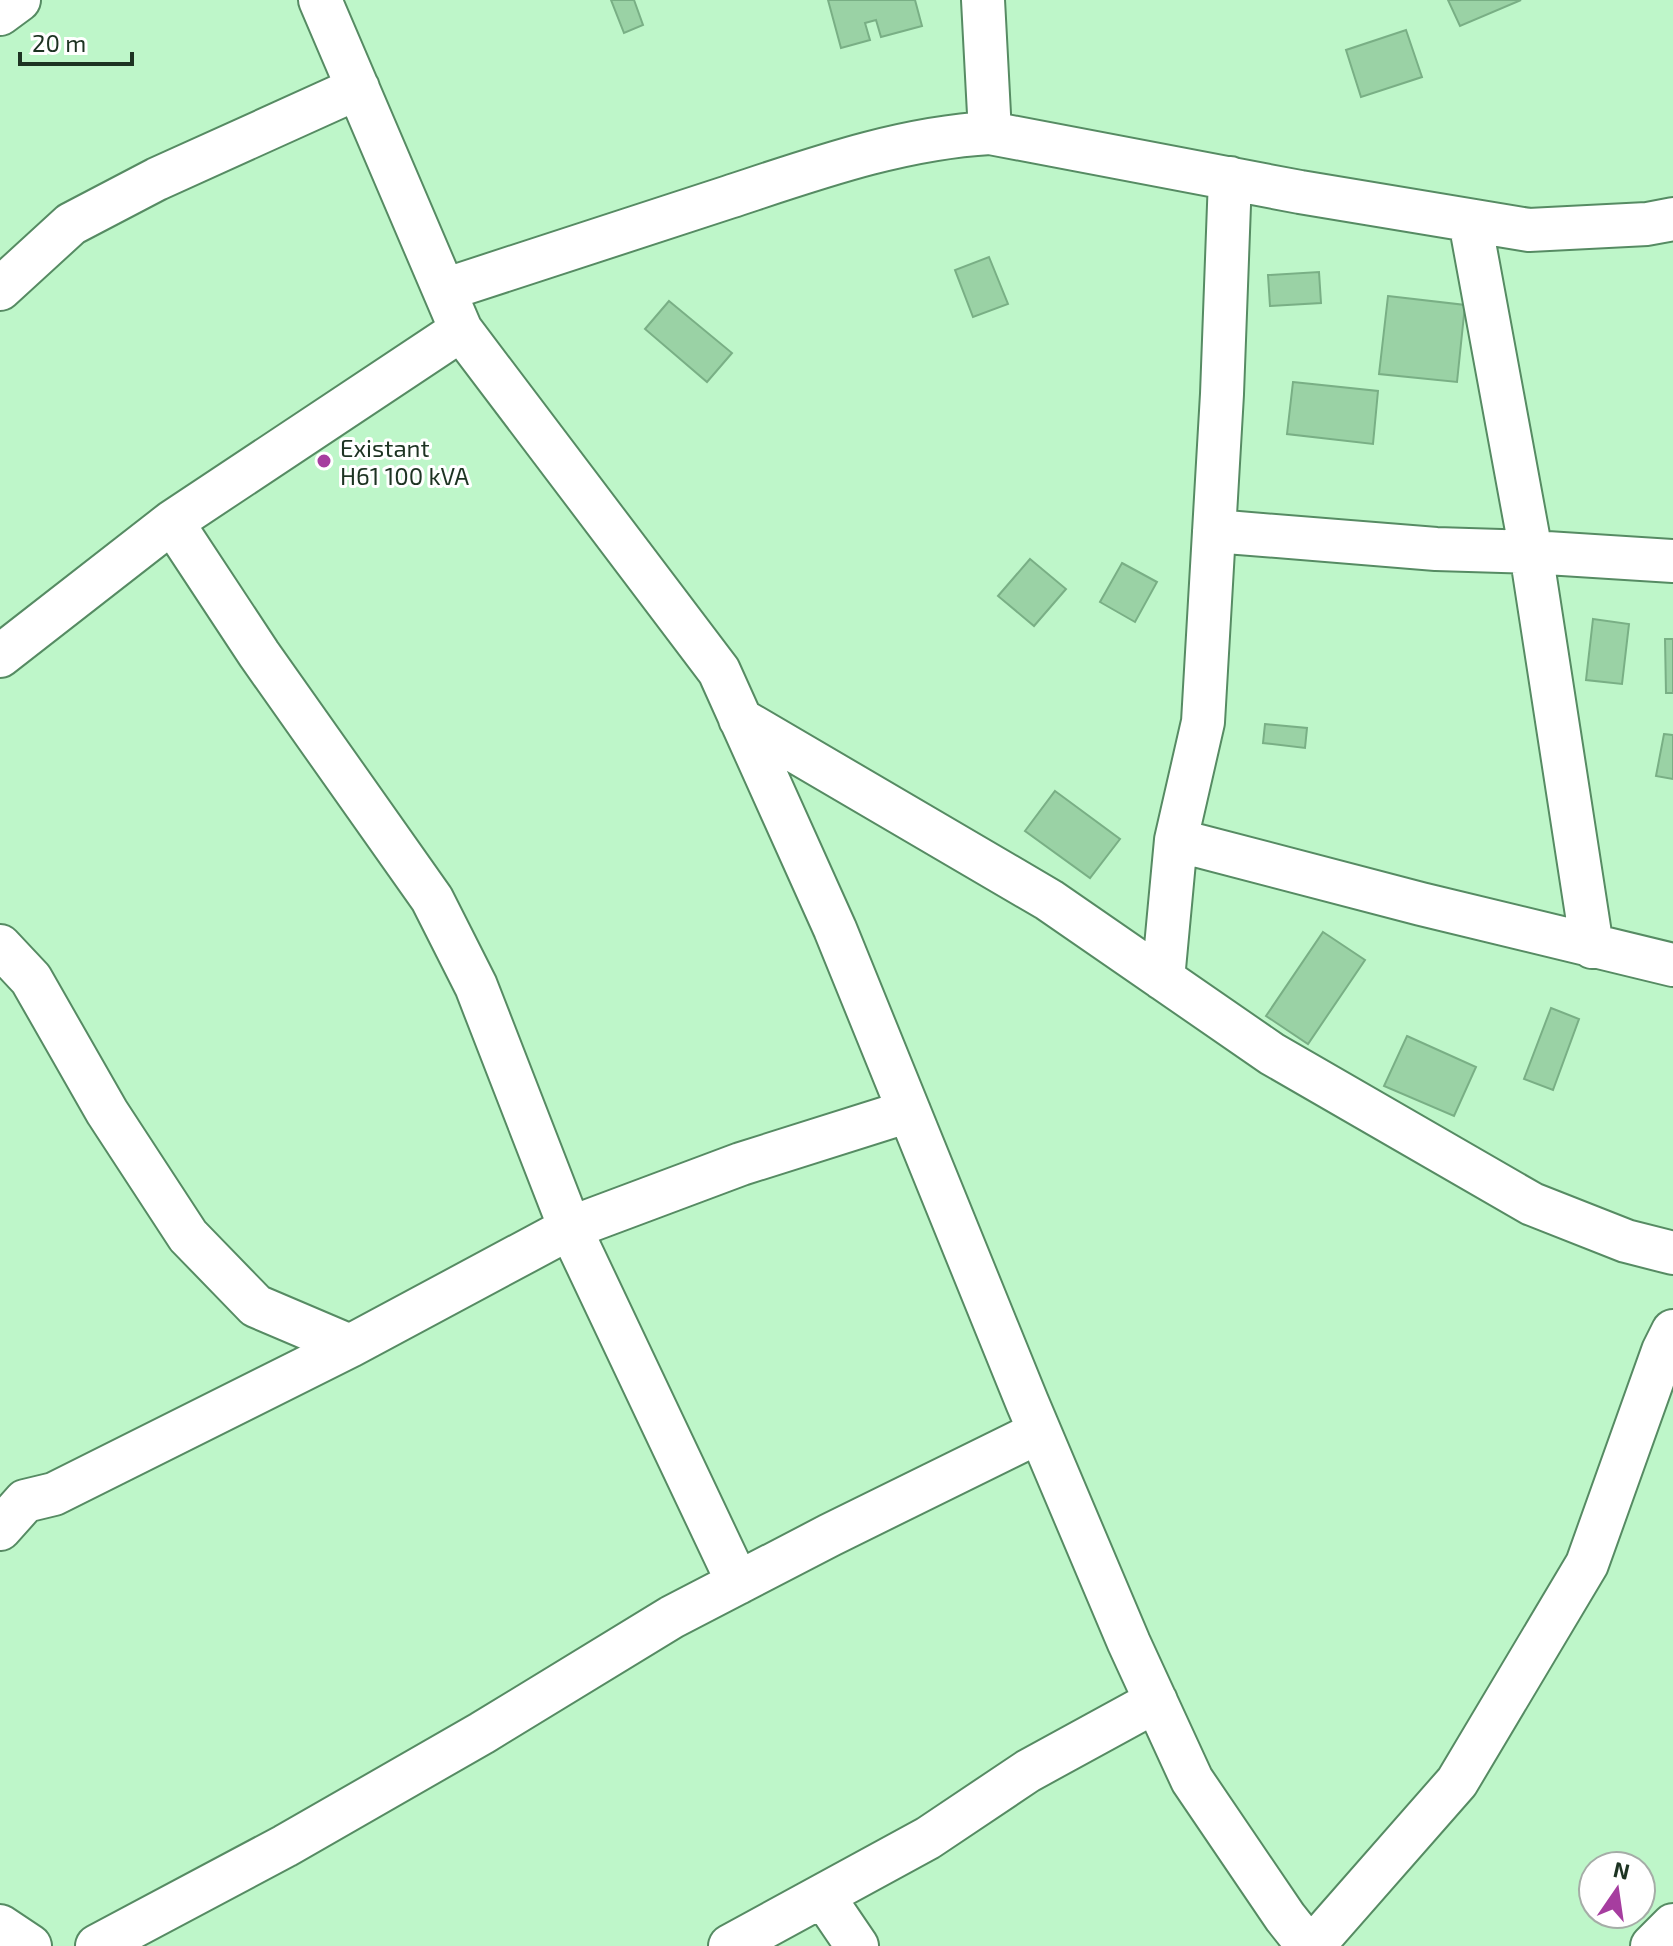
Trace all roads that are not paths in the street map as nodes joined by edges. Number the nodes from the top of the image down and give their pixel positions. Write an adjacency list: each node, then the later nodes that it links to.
1 (19, 0): 4 (street)
2 (320, 0): 5 (street)
3 (983, 0): 6 (street)
4 (0, 14)
5 (358, 88): 10 (street); 11 (street)
6 (990, 133): 7 (street); 11 (street)
7 (1230, 178): 9 (street); 14 (street)
8 (1673, 219): 9 (street)
9 (1470, 221): 15 (street)
10 (0, 289)
11 (444, 290): 12 (street)
12 (461, 330): 13 (street); 18 (street)
13 (172, 522): 17 (street); 25 (street)
14 (1214, 531): 15 (street); 19 (street)
15 (1531, 552): 16 (street); 21 (street)
16 (1673, 561)
17 (0, 656)
18 (740, 719): 23 (street); 24 (street)
19 (1176, 840): 21 (street); 23 (street)
20 (0, 946): 28 (street)
21 (1592, 947): 22 (street)
22 (1673, 965)
23 (1163, 979): 26 (street)
24 (909, 1111): 25 (street); 29 (street)
25 (570, 1228): 28 (street); 31 (street)
26 (1673, 1253)
27 (1673, 1331): 40 (street)
28 (350, 1346): 30 (street)
29 (1039, 1432): 31 (street); 32 (street)
30 (0, 1529)
31 (738, 1583): 37 (street)
32 (1156, 1701): 33 (street); 40 (street)
33 (823, 1896): 38 (street); 39 (street)
34 (1673, 1925): 41 (street)
35 (0, 1926): 36 (street)
36 (30, 1946)
37 (97, 1946)
38 (730, 1946)
39 (857, 1946)
40 (1311, 1946)
41 (1652, 1946)

